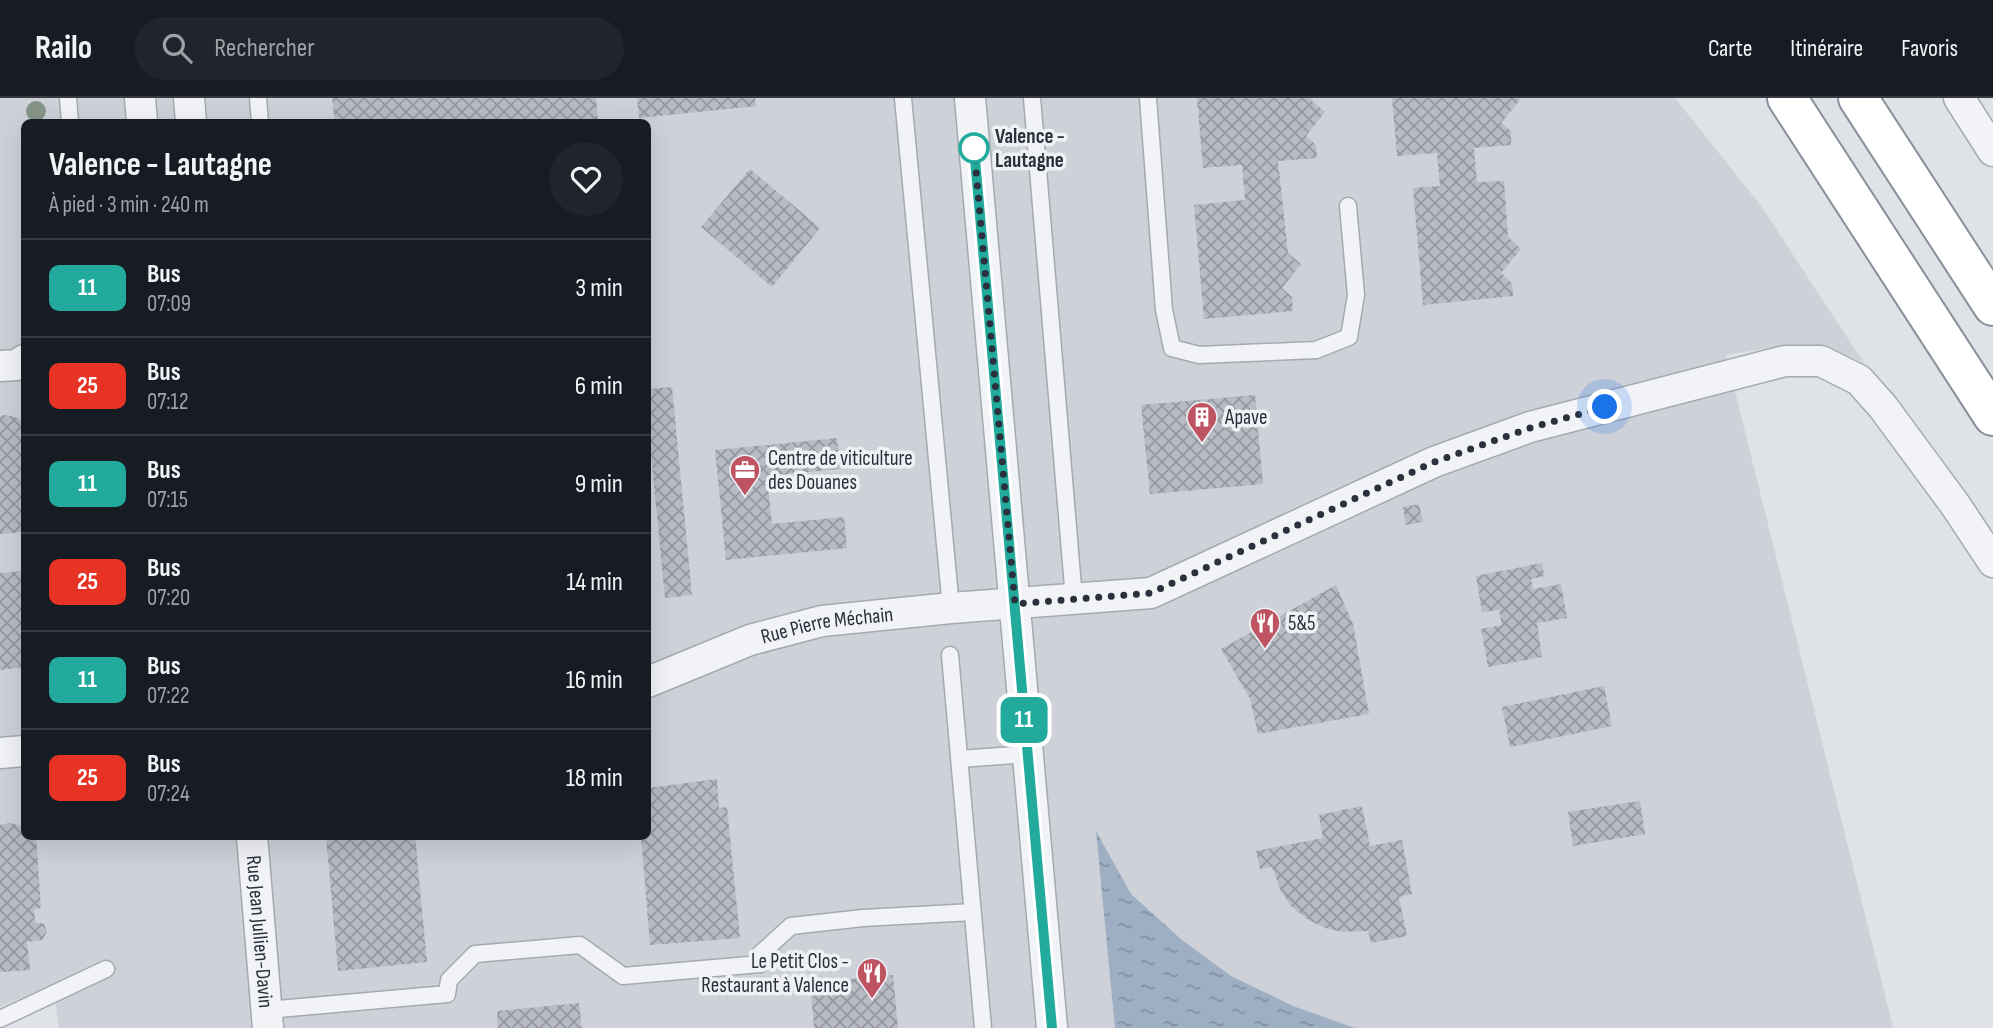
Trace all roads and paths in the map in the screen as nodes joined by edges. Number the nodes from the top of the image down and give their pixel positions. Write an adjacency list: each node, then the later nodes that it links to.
1 (68, 98): 12 (lane)
2 (140, 98): 13 (street)
3 (189, 98): 14 (street)
4 (258, 98): 15 (lane)
5 (903, 98): 25 (lane)
6 (970, 98): 24 (street)
7 (1032, 98): 23 (lane)
8 (1148, 98): 17 (lane)
9 (1787, 98): 21 (highway)
10 (1858, 98): 18 (highway)
11 (1959, 98): 16 (street)
12 (70, 119)
13 (142, 119)
14 (191, 119)
15 (260, 119)
16 (1993, 151)
17 (1348, 206)
18 (1993, 306)
19 (21, 362): 20 (street)
20 (0, 366)
21 (1993, 416)
22 (1993, 562): 23 (street, Rue Pierre Méchain)
23 (1074, 599): 24 (street, Rue Pierre Méchain)
24 (1015, 604): 25 (street, Rue Pierre Méchain); 30 (street)
25 (951, 608): 27 (street, Rue Pierre Méchain)
26 (950, 655): 31 (lane)
27 (651, 681)
28 (21, 751): 29 (street)
29 (0, 753)
30 (1027, 754): 31 (lane); 38 (street)
31 (959, 759): 33 (lane)
32 (252, 840): 36 (street, Rue Jean Jullien-Davin)
33 (973, 912): 36 (lane); 37 (lane)
34 (106, 969): 35 (lane)
35 (0, 1018)
36 (268, 1019)
37 (983, 1028)
38 (1052, 1028)

